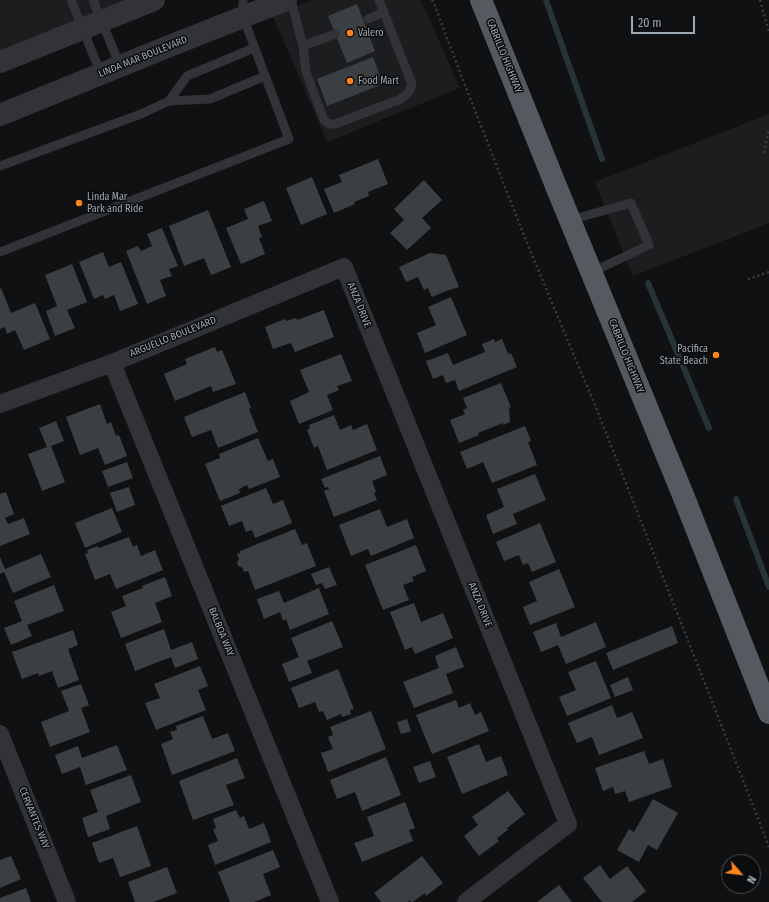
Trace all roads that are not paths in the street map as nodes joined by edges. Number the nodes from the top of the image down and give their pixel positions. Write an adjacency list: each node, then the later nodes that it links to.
1 (71, 0): 11 (lane)
2 (93, 0): 11 (lane)
3 (154, 0): 11 (street)
4 (286, 0): 8 (street, LINDA MAR BOULEVARD)
5 (291, 0): 13 (lane)
6 (379, 0): 9 (lane)
7 (481, 0): 21 (highway, CABRILLO HIGHWAY)
8 (243, 9): 14 (lane); 16 (street, LINDA MAR BOULEVARD)
9 (384, 12): 10 (lane); 13 (lane)
10 (368, 19)
11 (92, 25): 15 (street); 16 (lane); 16 (lane)
12 (336, 34): 13 (lane)
13 (303, 46)
14 (254, 48): 17 (lane); 18 (lane)
15 (0, 62)
16 (110, 70): 19 (street, LINDA MAR BOULEVARD)
17 (265, 76): 18 (lane); 22 (lane)
18 (169, 101): 20 (lane)
19 (0, 115)
20 (0, 166)
21 (570, 220): 24 (highway, CABRILLO HIGHWAY); 24 (lane)
22 (0, 252)
23 (344, 267): 25 (street, ARGUELLO BOULEVARD); 31 (street, ANZA DRIVE)
24 (592, 272): 27 (highway, CABRILLO HIGHWAY)
25 (112, 363): 26 (street, ARGUELLO BOULEVARD); 30 (street, BALBOA WAY)
26 (0, 404)
27 (769, 713)
28 (0, 734): 29 (street, CERVANTES WAY)
29 (67, 902)
30 (330, 902)
31 (466, 902)

